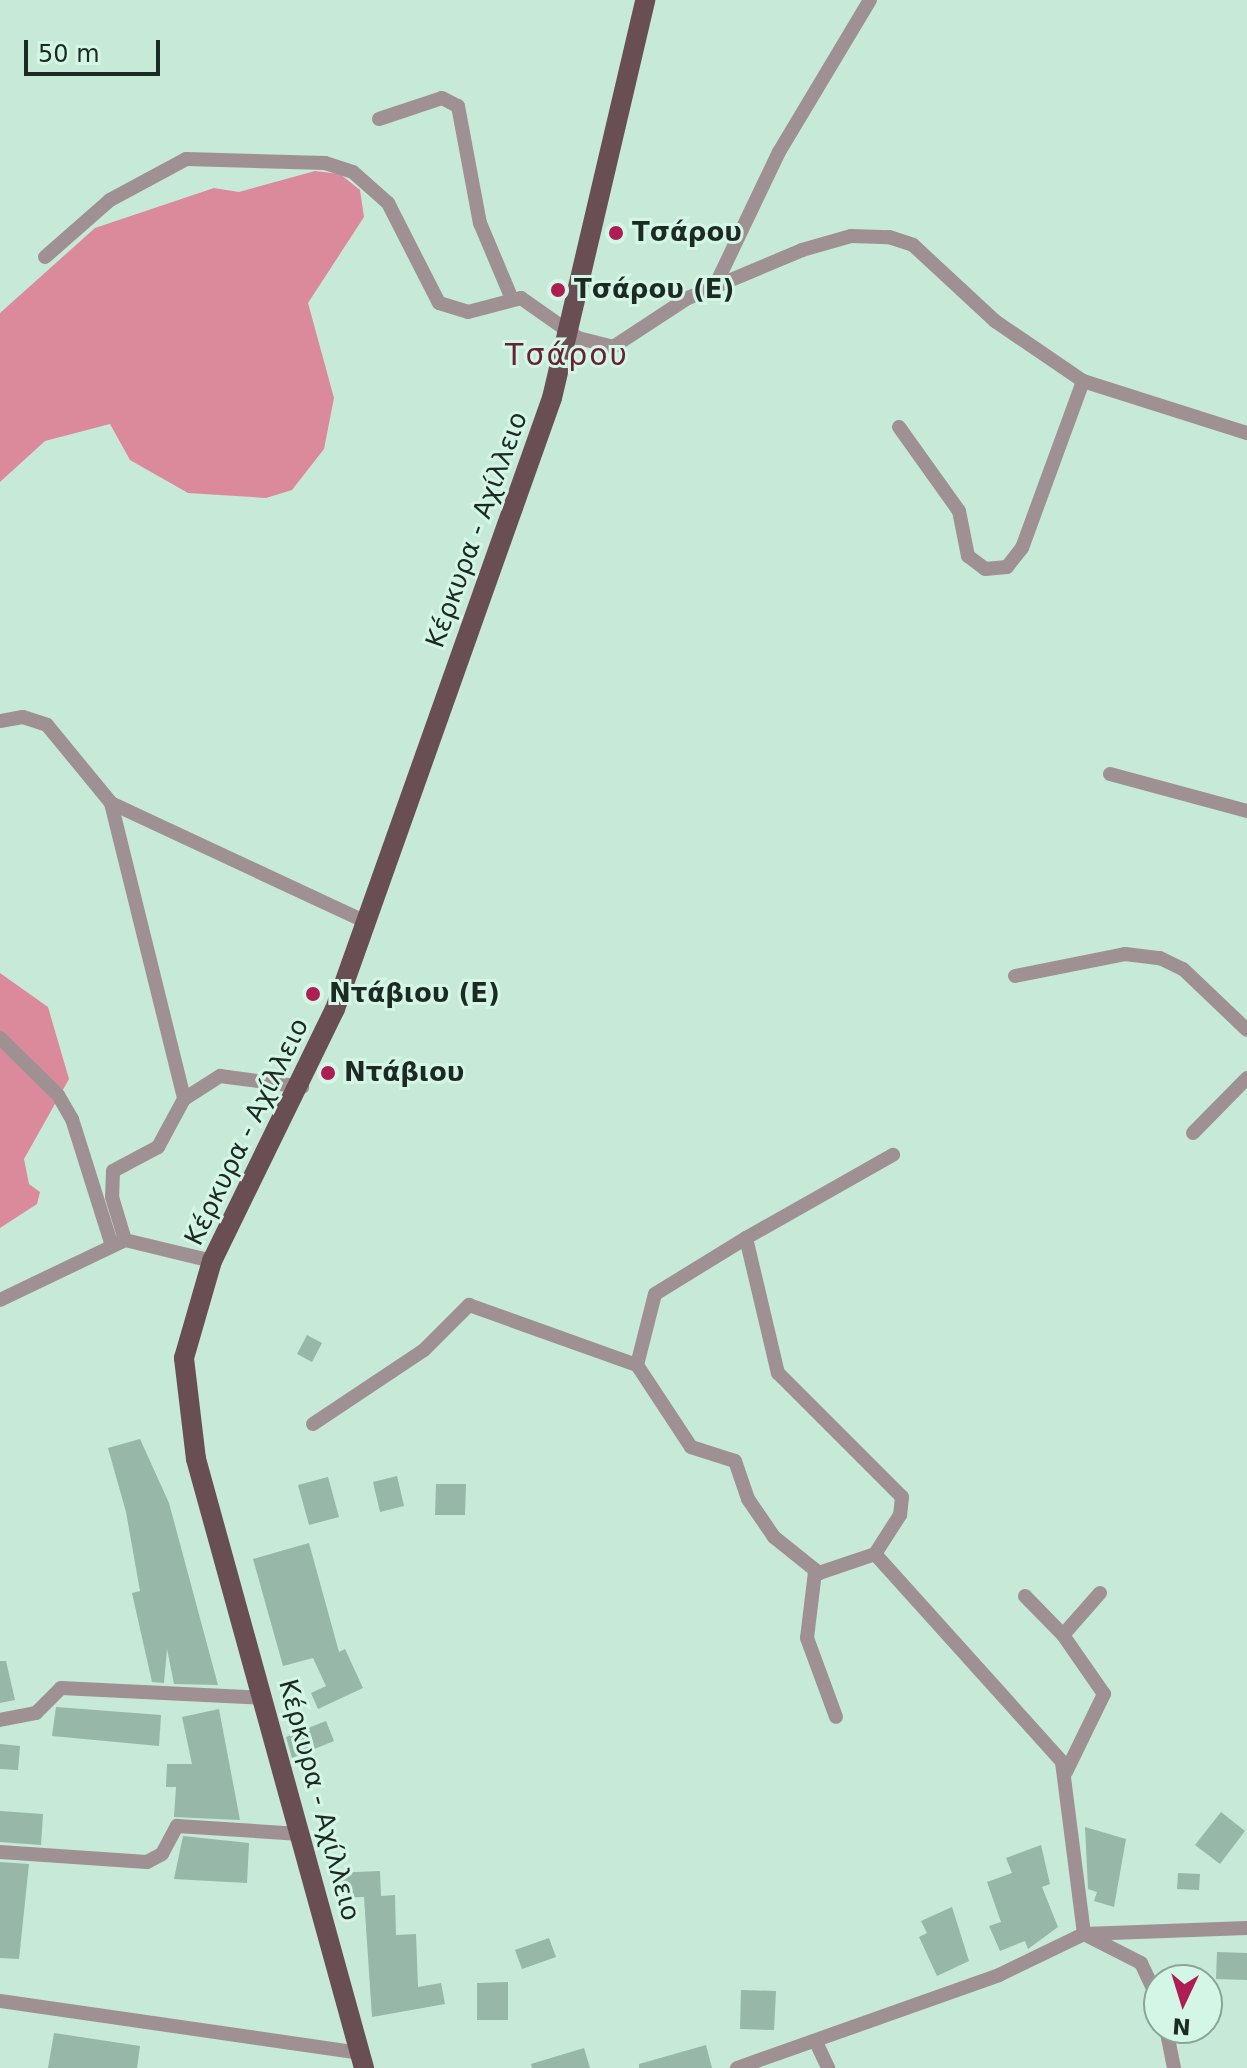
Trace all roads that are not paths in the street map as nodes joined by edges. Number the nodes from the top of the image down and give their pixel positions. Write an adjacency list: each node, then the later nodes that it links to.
1 (645, 0): 7 (main road, Κέρκυρα - Αχίλλειο)
2 (870, 0): 5 (street)
3 (379, 119): 6 (street)
4 (45, 257): 6 (street)
5 (715, 286): 7 (street); 8 (street)
6 (512, 299): 7 (street)
7 (572, 334): 15 (main road, Κέρκυρα - Αχίλλειο)
8 (1083, 381): 9 (street); 10 (street)
9 (899, 427)
10 (1247, 433)
11 (0, 721): 13 (street)
12 (1110, 774): 14 (street)
13 (111, 803): 15 (street); 21 (street)
14 (1247, 811)
15 (366, 922): 20 (main road, Κέρκυρα - Αχίλλειο)
16 (1015, 976): 17 (street)
17 (1247, 1030)
18 (0, 1038): 25 (street)
19 (1247, 1078): 22 (street)
20 (302, 1087): 21 (street); 26 (main road, Κέρκυρα - Αχίλλειο)
21 (184, 1099): 25 (street)
22 (1193, 1133)
23 (893, 1155): 24 (street)
24 (746, 1238): 28 (street); 30 (street)
25 (118, 1241): 26 (street); 27 (street)
26 (212, 1261): 35 (main road, Κέρκυρα - Αχίλλειο)
27 (0, 1300)
28 (637, 1365): 29 (street); 31 (street)
29 (313, 1424)
30 (875, 1554): 31 (street); 38 (street)
31 (815, 1572): 36 (street)
32 (1100, 1593): 34 (street)
33 (1025, 1596): 34 (street)
34 (1063, 1635): 38 (street)
35 (264, 1698): 37 (street); 39 (main road, Κέρκυρα - Αχίλλειο)
36 (836, 1717)
37 (0, 1720)
38 (1066, 1772): 42 (street)
39 (300, 1834): 40 (street); 47 (main road, Κέρκυρα - Αχίλλειο)
40 (0, 1852)
41 (1247, 1928): 42 (street)
42 (1084, 1934): 43 (street); 45 (street)
43 (1143, 1967)
44 (0, 2001): 47 (street)
45 (816, 2042): 48 (street); 49 (street)
46 (1169, 2044): 50 (street)
47 (363, 2060)
48 (737, 2068)
49 (828, 2068)
50 (1174, 2068)

